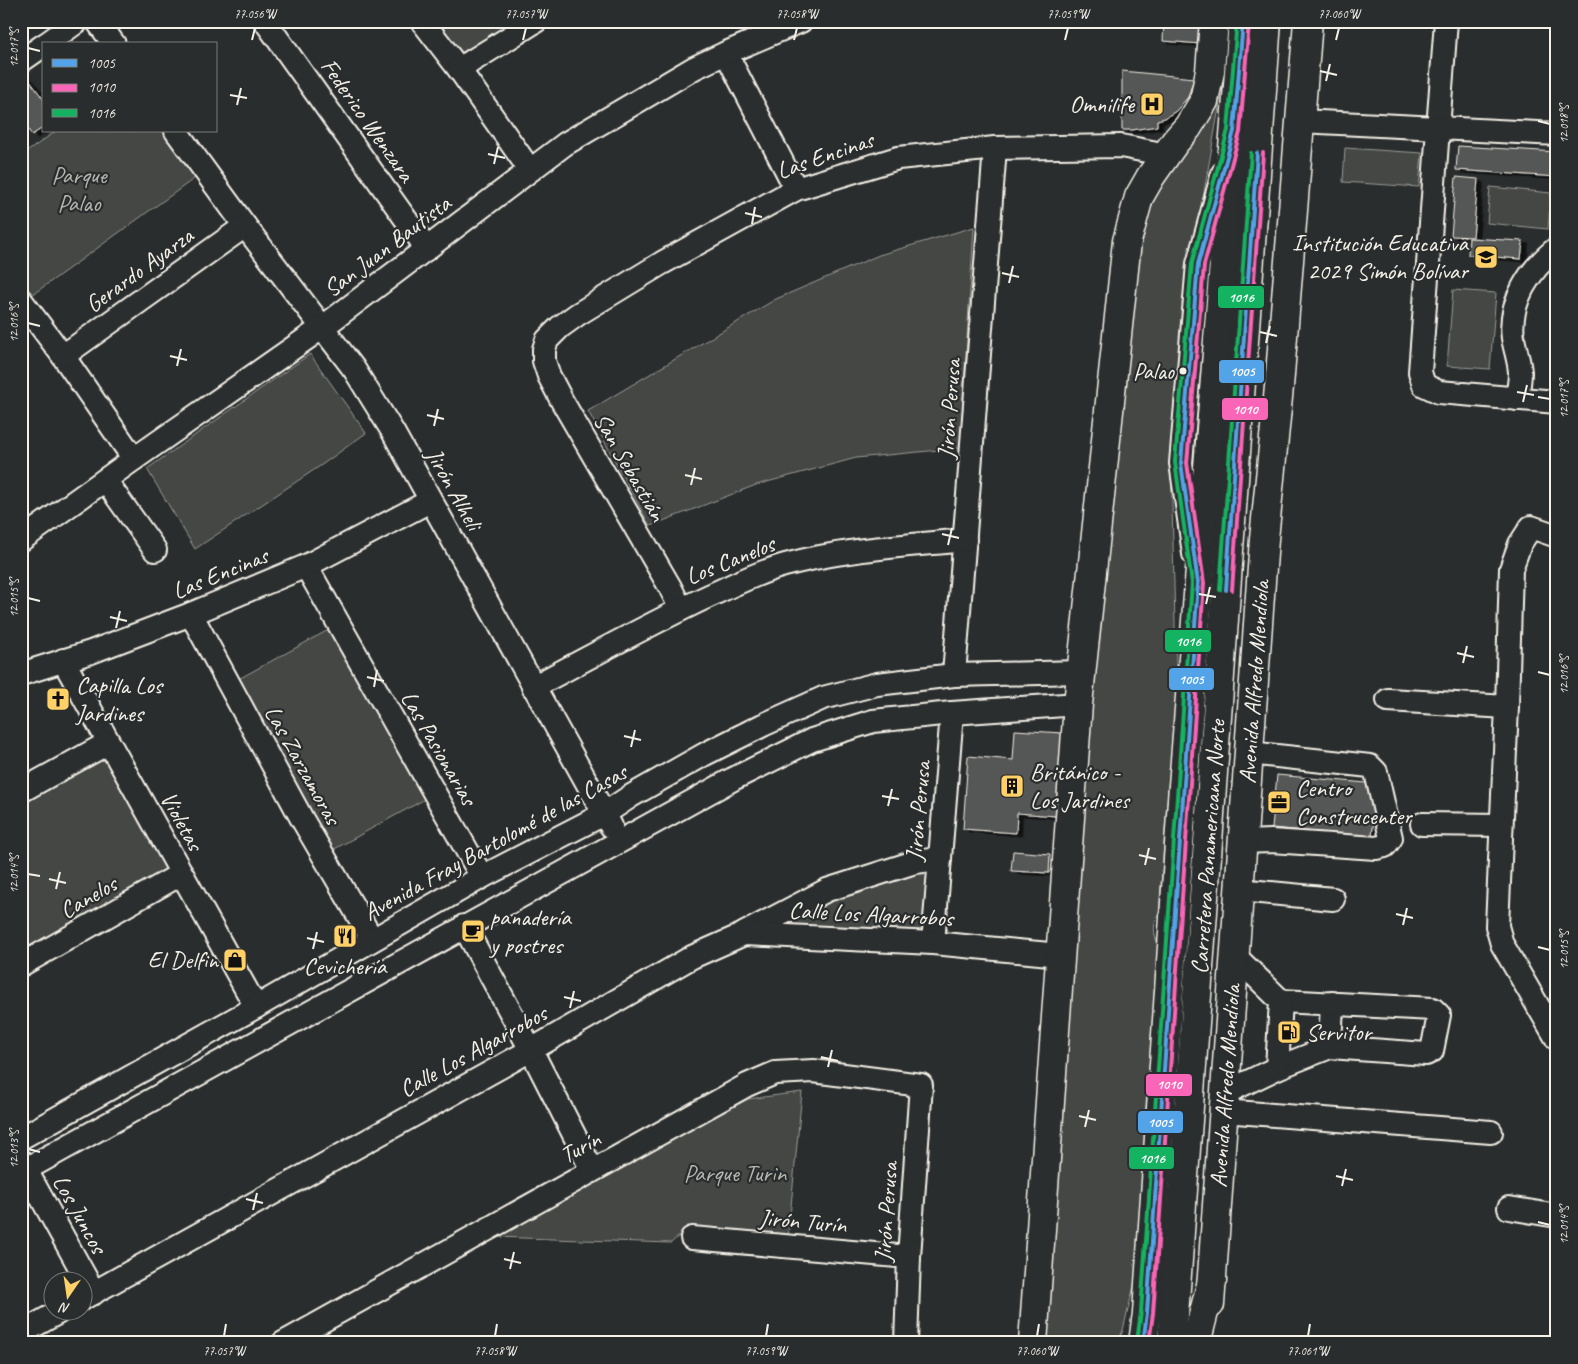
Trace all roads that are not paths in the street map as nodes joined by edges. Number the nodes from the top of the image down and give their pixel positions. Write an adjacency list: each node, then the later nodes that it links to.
1 (78, 21): 12 (street)
2 (97, 21): 13 (street)
3 (265, 21): 28 (street, Federico Wenzara)
4 (422, 21): 17 (street)
5 (536, 21): 17 (street)
6 (801, 21): 15 (street, San Juan Bautista)
7 (1214, 21): 23 (main road)
8 (1243, 21): 95 (main road, Carretera Panamericana Norte)
9 (1267, 21): 103 (main road, Carretera Panamericana Norte)
10 (1308, 21): 18 (main road, Avenida Alfredo Mendiola)
11 (1446, 21): 19 (street)
12 (49, 42)
13 (113, 42)
14 (42, 47): 16 (street)
15 (726, 53): 24 (street, San Juan Bautista); 25 (street)
16 (21, 62)
17 (459, 69): 24 (street)
18 (1300, 121): 19 (street); 56 (main road, Avenida Alfredo Mendiola)
19 (1439, 128): 21 (street); 34 (street)
20 (177, 132): 26 (street, Jirón Alheli)
21 (1557, 134)
22 (995, 148): 23 (street, Las Encinas); 25 (street, Las Encinas); 41 (street, Jirón Perusa)
23 (1167, 155): 47 (main road)
24 (530, 170): 28 (street, San Juan Bautista)
25 (796, 189): 31 (street, Las Encinas)
26 (245, 226): 30 (street, Jirón Alheli); 32 (street, Gerardo Ayarza)
27 (1557, 248): 34 (street)
28 (427, 249): 30 (street, San Juan Bautista)
29 (21, 300): 32 (street)
30 (323, 327): 36 (street, San Juan Bautista); 38 (street, Jirón Alheli)
31 (544, 349): 44 (street, San Sebastián)
32 (64, 356): 36 (street)
33 (1557, 386): 34 (street)
34 (1518, 392): 35 (street)
35 (1557, 402)
36 (134, 459): 37 (street, San Juan Bautista)
37 (105, 480): 39 (street, San Juan Bautista); 42 (street)
38 (430, 501): 43 (street, Las Encinas); 50 (street, Jirón Alheli)
39 (24, 532)
40 (1557, 536): 53 (street)
41 (964, 540): 44 (street, Los Canelos); 49 (street, Jirón Perusa)
42 (155, 550)
43 (306, 566): 45 (street, Las Encinas); 65 (street, Las Pasionarias)
44 (681, 609): 50 (street, Los Canelos)
45 (191, 614): 46 (street, Las Encinas); 70 (street, Las Zarzamoras)
46 (63, 660): 48 (street, Las Encinas); 55 (street, Violetas)
47 (1082, 672): 49 (street, Avenida Fray Bartolomé de las Casas); 52 (main road)
48 (21, 674)
49 (954, 675): 58 (street, Avenida Fray Bartolomé de las Casas)
50 (533, 687): 58 (street, Jirón Alheli)
51 (1388, 700): 53 (street)
52 (1078, 704): 54 (street); 72 (main road)
53 (1506, 707): 60 (street)
54 (952, 713): 61 (street); 63 (street, Jirón Perusa)
55 (108, 742): 57 (street); 64 (street, Violetas)
56 (1249, 753): 62 (main road, Avenida Alfredo Mendiola); 62 (street)
57 (21, 791)
58 (604, 814): 61 (street, Jirón Alheli); 65 (street, Avenida Fray Bartolomé de las Casas)
59 (1422, 824): 60 (street)
60 (1501, 825): 78 (street)
61 (621, 841): 68 (street)
62 (1243, 842): 66 (main road, Avenida Alfredo Mendiola)
63 (940, 859): 69 (street); 71 (street, Jirón Perusa)
64 (181, 874): 74 (street, Canelos); 77 (street, Violetas)
65 (482, 877): 70 (street, Avenida Fray Bartolomé de las Casas)
66 (1239, 890): 67 (street); 73 (main road, Avenida Alfredo Mendiola)
67 (1333, 899)
68 (464, 926): 80 (street); 86 (street)
69 (744, 934): 71 (street, Calle Los Algarrobos); 80 (street, Calle Los Algarrobos)
70 (372, 939): 77 (street, Avenida Fray Bartolomé de las Casas)
71 (934, 943): 72 (street, Calle Los Algarrobos)
72 (1060, 955): 100 (main road)
73 (1234, 955): 75 (street); 83 (main road, Avenida Alfredo Mendiola)
74 (21, 965)
75 (1281, 1001): 76 (street); 81 (street)
76 (1332, 1004): 79 (street); 79 (street)
77 (256, 1007): 85 (street, Avenida Fray Bartolomé de las Casas)
78 (1557, 1039)
79 (1330, 1047): 81 (street)
80 (531, 1050): 87 (street); 94 (street, Calle Los Algarrobos)
81 (1277, 1068): 83 (street)
82 (921, 1085): 87 (street, Turín); 91 (street, Jirón Perusa)
83 (1224, 1102): 84 (street); 93 (main road, Avenida Alfredo Mendiola)
84 (1491, 1132)
85 (21, 1138)
86 (23, 1167): 92 (street, Los Juncos)
87 (592, 1170): 98 (street, Turín)
88 (1509, 1208): 89 (street)
89 (1557, 1216)
90 (692, 1238): 91 (street, Jirón Turín)
91 (909, 1257): 99 (street, Jirón Perusa)
92 (76, 1272)
93 (1212, 1281): 104 (main road); 105 (main road, Avenida Alfredo Mendiola)
94 (92, 1294)
95 (1147, 1313): 101 (main road); 102 (main road, Carretera Panamericana Norte)
96 (42, 1322): 97 (street)
97 (21, 1333)
98 (283, 1343)
99 (906, 1343)
100 (1033, 1343)
101 (1131, 1343)
102 (1143, 1343)
103 (1172, 1343)
104 (1196, 1343)
105 (1207, 1343)

